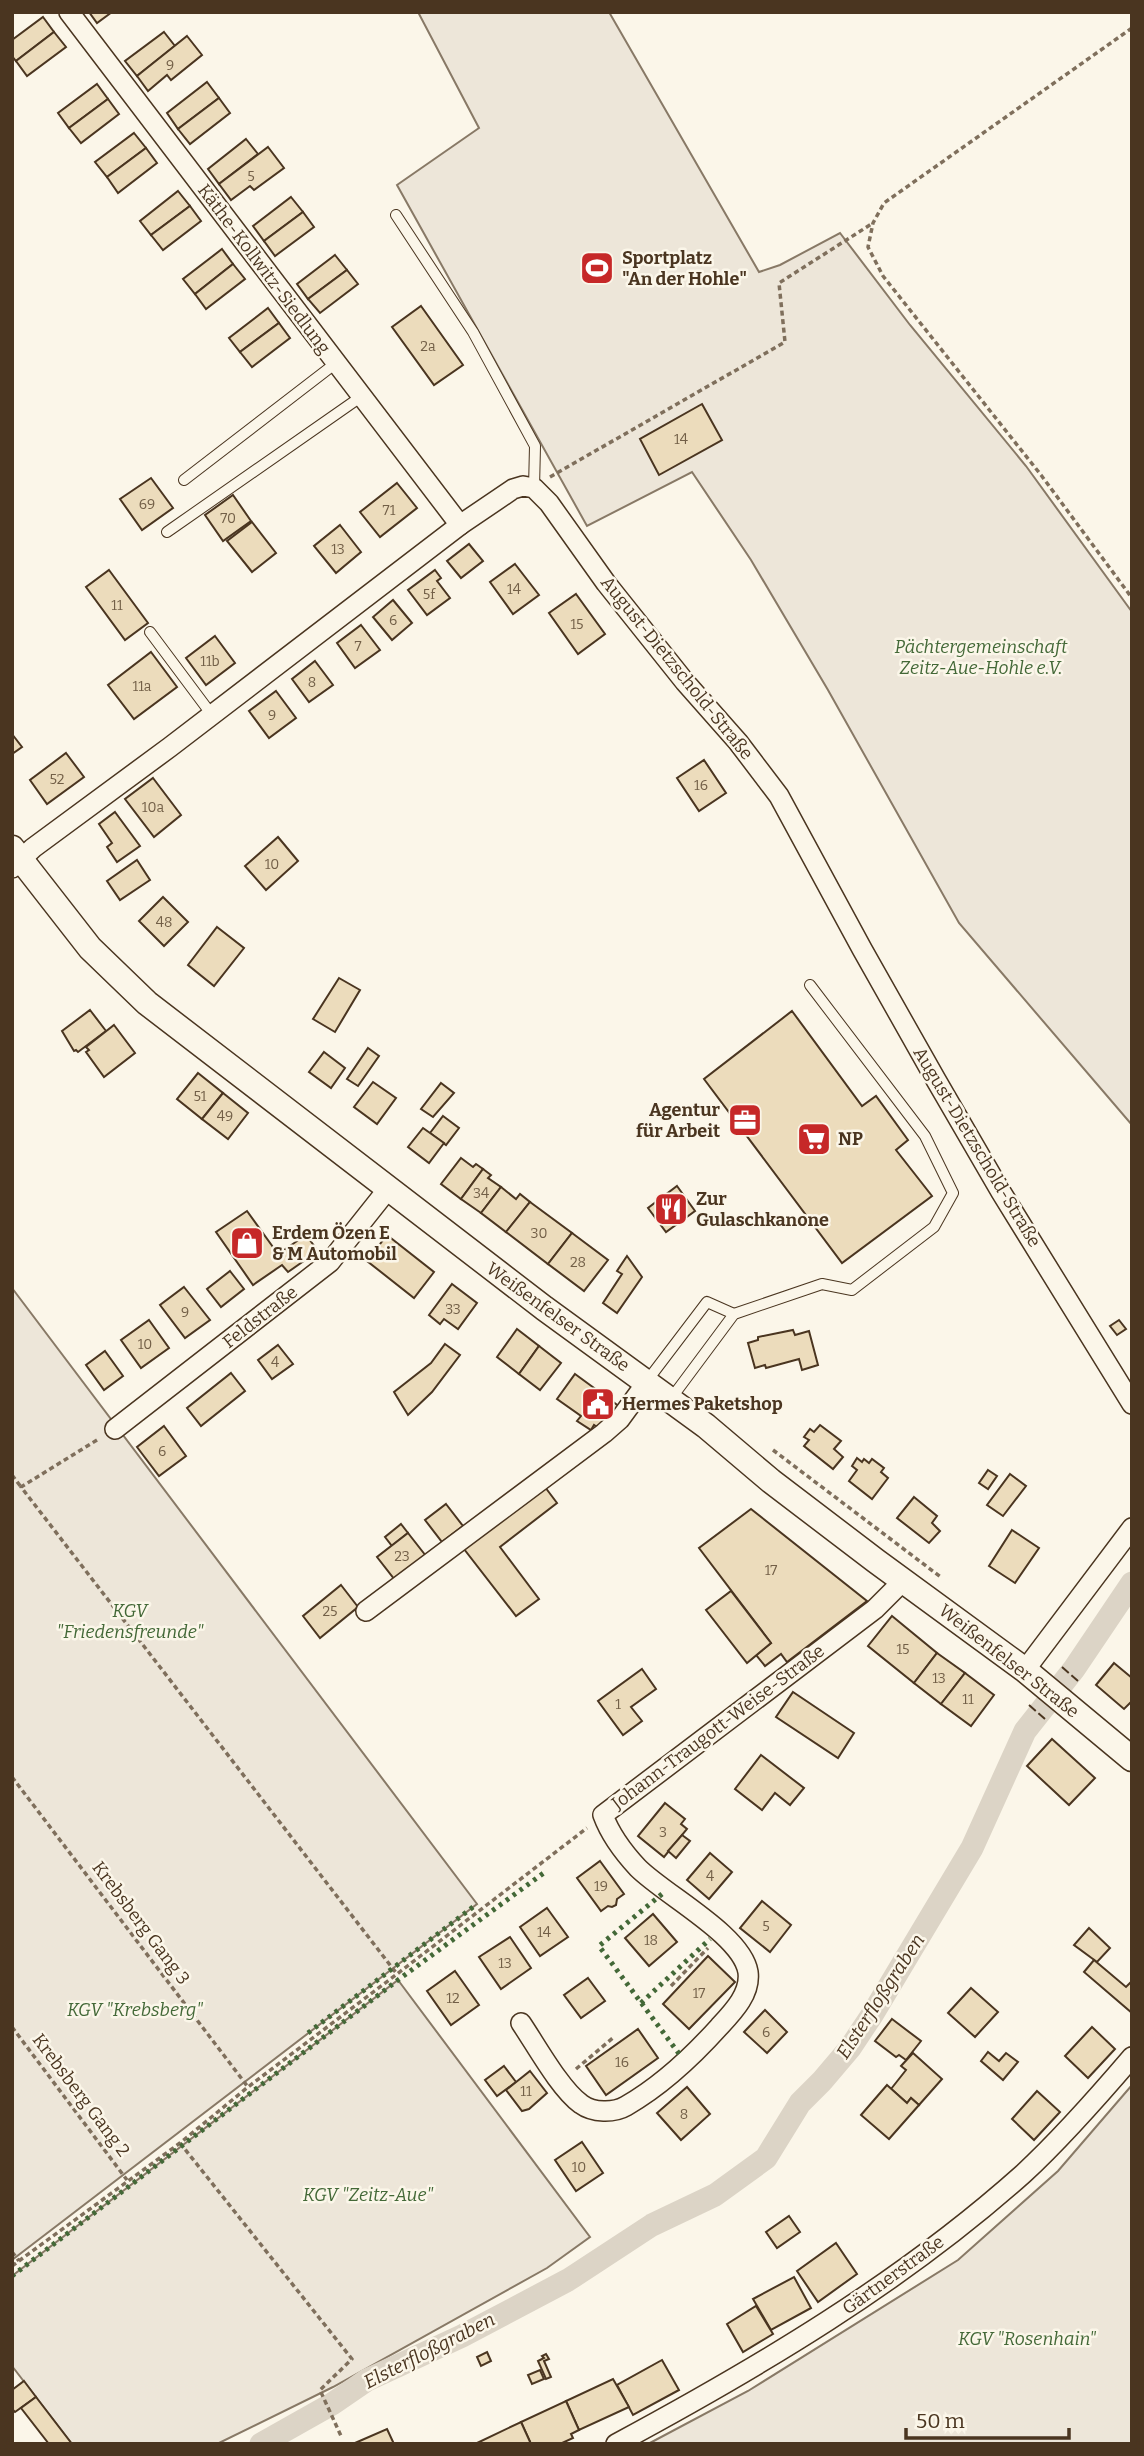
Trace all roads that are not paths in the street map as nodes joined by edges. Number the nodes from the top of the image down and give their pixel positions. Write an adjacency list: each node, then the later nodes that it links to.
1 (69, 12): 3 (street, Käthe-Kollwitz-Siedlung)
2 (396, 215): 6 (lane)
3 (337, 363): 4 (street, Käthe-Kollwitz-Siedlung); 5 (lane)
4 (362, 396): 7 (street, Käthe-Kollwitz-Siedlung); 8 (lane)
5 (184, 480)
6 (534, 488): 7 (street); 17 (street, August-Dietzschold-Straße)
7 (460, 526): 10 (street)
8 (167, 532)
9 (150, 632): 10 (lane)
10 (212, 715): 11 (street)
11 (15, 859): 13 (street, Weißenfelser Straße)
12 (810, 985): 14 (lane)
13 (388, 1189): 15 (street, Weißenfelser Straße); 18 (street, Feldstraße)
14 (734, 1314): 15 (lane); 16 (lane)
15 (646, 1382): 16 (street, Weißenfelser Straße); 21 (street)
16 (670, 1400): 20 (street, Weißenfelser Straße)
17 (1132, 1404)
18 (115, 1429)
19 (1132, 1528): 22 (street)
20 (903, 1581): 22 (street, Weißenfelser Straße); 24 (street, Johann-Traugott-Weise-Straße)
21 (366, 1611)
22 (1025, 1670): 23 (street, Weißenfelser Straße)
23 (1132, 1759)
24 (521, 2023)
25 (1132, 2057): 26 (street, Gärtnerstraße)
26 (616, 2444)

